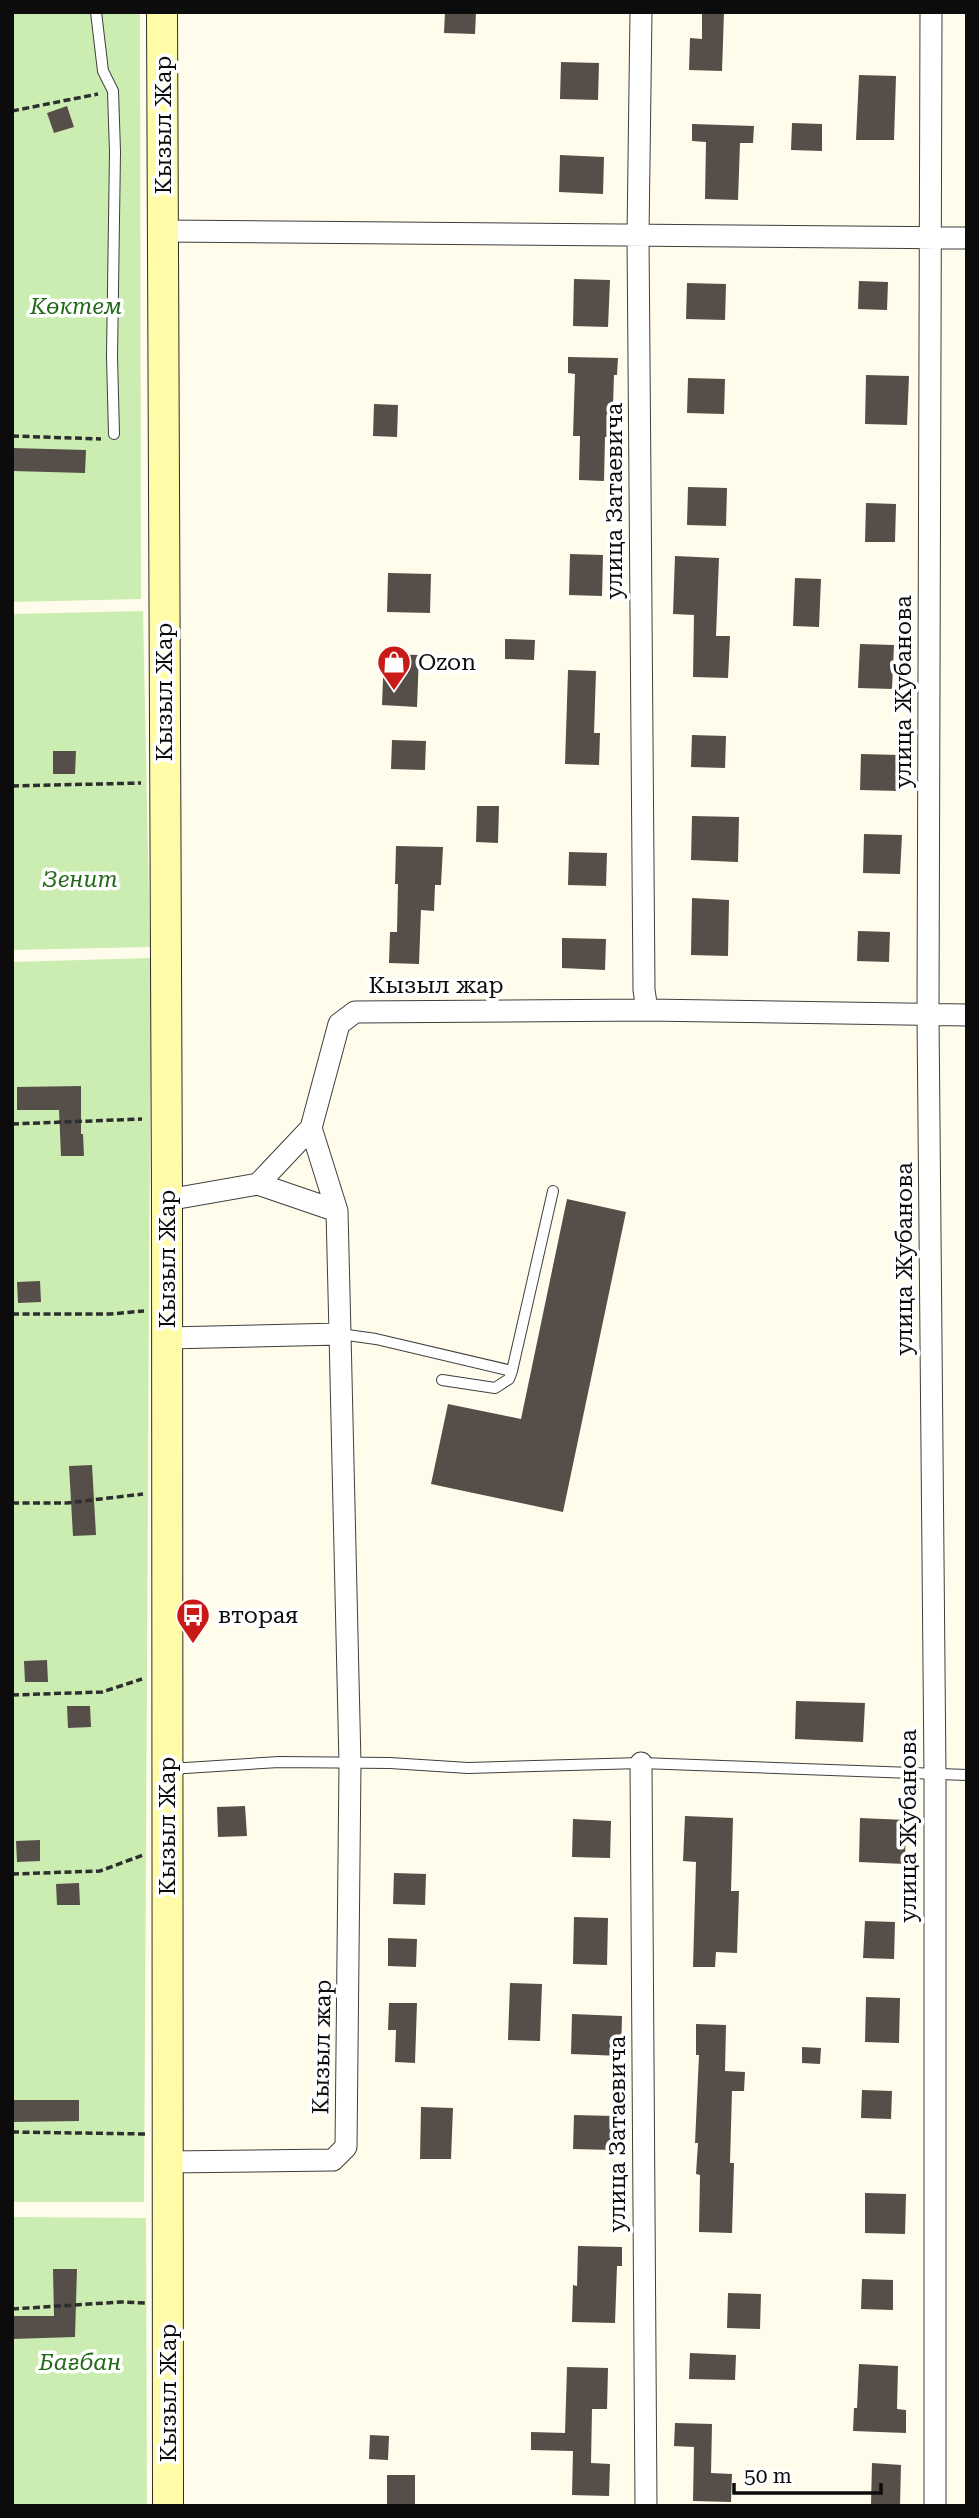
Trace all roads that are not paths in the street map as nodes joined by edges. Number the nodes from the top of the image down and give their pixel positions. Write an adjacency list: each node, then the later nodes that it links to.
1 (96, 12): 9 (lane)
2 (162, 12): 5 (main road, Кызыл Жар)
3 (641, 12): 6 (street, улица Затаевича)
4 (931, 12): 7 (street, улица Жубанова)
5 (163, 231): 6 (street); 16 (main road, Кызыл Жар)
6 (638, 235): 7 (street); 10 (street, улица Затаевича)
7 (931, 237): 8 (street); 11 (street, улица Жубанова)
8 (967, 238)
9 (114, 434)
10 (645, 1000): 11 (street, Кызыл жар); 13 (street, Кызыл жар)
11 (929, 1015): 12 (street, Кызыл жар); 25 (street, улица Жубанова)
12 (967, 1015)
13 (311, 1128): 14 (street, Кызыл жар); 17 (street, Кызыл жар)
14 (258, 1184): 16 (street, Кызыл жар); 17 (street)
15 (553, 1191): 20 (lane)
16 (167, 1200): 19 (main road, Кызыл Жар)
17 (337, 1211): 18 (street, Кызыл жар)
18 (340, 1334): 19 (street); 20 (lane); 23 (street, Кызыл жар)
19 (167, 1338): 24 (main road, Кызыл Жар)
20 (512, 1371): 21 (lane)
21 (442, 1380)
22 (641, 1763): 23 (lane); 25 (lane); 29 (street, улица Затаевича)
23 (350, 1765): 24 (lane); 27 (street, Кызыл жар)
24 (167, 1769): 27 (main road, Кызыл Жар)
25 (934, 1775): 26 (lane); 30 (street, улица Жубанова)
26 (967, 1775)
27 (168, 2148): 28 (main road, Кызыл Жар)
28 (168, 2506)
29 (646, 2506)
30 (934, 2506)

